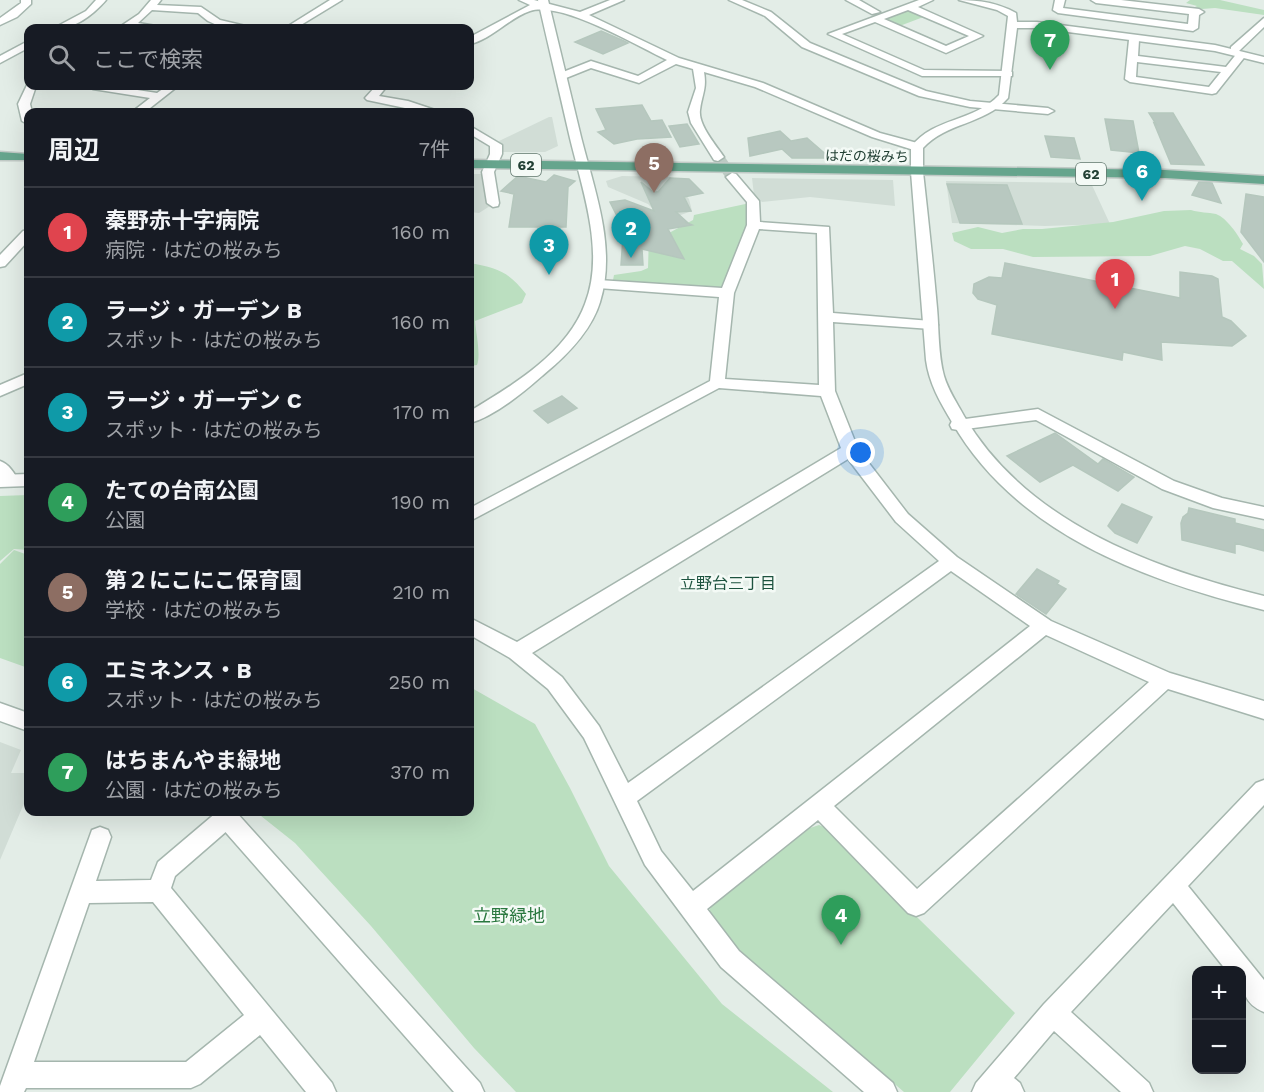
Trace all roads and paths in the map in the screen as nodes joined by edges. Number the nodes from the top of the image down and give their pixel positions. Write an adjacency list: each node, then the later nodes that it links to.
1 (26, 0): 19 (street)
2 (101, 0): 20 (street)
3 (337, 0): 23 (street)
4 (525, 0): 13 (street)
5 (619, 0): 15 (street)
6 (734, 0): 45 (street)
7 (850, 0): 16 (street)
8 (927, 0): 14 (street)
9 (964, 0): 24 (street)
10 (1060, 0): 17 (street)
11 (1096, 0): 17 (street)
12 (153, 4): 21 (street); 22 (street)
13 (544, 4): 15 (street); 27 (street); 39 (street)
14 (909, 4): 16 (street); 16 (street)
15 (581, 15): 34 (street)
16 (875, 16): 38 (street)
17 (1124, 19): 26 (street)
18 (1264, 21): 25 (street)
19 (0, 22)
20 (66, 24)
21 (130, 24)
22 (219, 24)
23 (297, 24)
24 (1012, 25): 26 (street); 38 (street)
25 (1247, 35): 29 (street); 31 (street)
26 (1122, 36): 31 (street)
27 (474, 39)
28 (1134, 40): 32 (street)
29 (1264, 40)
30 (24, 46): 33 (street)
31 (1238, 52): 35 (street); 37 (street)
32 (1132, 58): 37 (street); 37 (street)
33 (0, 60)
34 (675, 60): 36 (street); 39 (street)
35 (1264, 60)
36 (698, 68): 51 (street); 54 (street)
37 (1228, 70)
38 (1008, 74): 45 (street)
39 (562, 76): 57 (street)
40 (29, 90): 46 (street)
41 (119, 90): 44 (street)
42 (167, 90): 44 (street)
43 (378, 90): 48 (street)
44 (158, 96): 47 (street)
45 (998, 105): 49 (street); 51 (street)
46 (25, 108)
47 (143, 108)
48 (421, 108)
49 (1048, 111)
50 (474, 131): 56 (street)
51 (917, 147): 58 (street)
52 (0, 156): 53 (main road)
53 (24, 157)
54 (718, 157)
55 (474, 164): 56 (main road, はだの桜みち / 62)
56 (491, 164): 57 (main road, はだの桜みち / 62); 61 (street)
57 (583, 165): 58 (main road, はだの桜みち / 62); 65 (street)
58 (917, 172): 60 (main road, はだの桜みち / 62); 68 (street)
59 (732, 177): 62 (street)
60 (1264, 180)
61 (493, 203)
62 (754, 225): 66 (street); 67 (street)
63 (24, 238): 64 (street)
64 (0, 263)
65 (598, 284): 66 (street); 73 (street)
66 (727, 293): 70 (street)
67 (826, 317): 68 (street); 72 (street)
68 (931, 325): 74 (street)
69 (24, 380): 71 (street)
70 (717, 383): 72 (street); 79 (street)
71 (0, 391)
72 (827, 391): 75 (street)
73 (474, 416)
74 (958, 425): 78 (street); 81 (street)
75 (850, 450): 80 (street); 84 (street)
76 (3, 476): 77 (street)
77 (24, 479)
78 (1264, 513)
79 (474, 514)
80 (951, 562): 82 (street); 90 (street)
81 (1264, 603)
82 (1044, 626): 85 (street); 91 (street)
83 (474, 628): 84 (street)
84 (517, 652): 90 (street)
85 (1165, 680): 86 (street); 91 (street)
86 (1264, 710)
87 (0, 712): 88 (street)
88 (24, 721)
89 (1264, 790): 95 (street)
90 (625, 797): 98 (street)
91 (820, 807): 98 (street)
92 (223, 816): 96 (street)
93 (227, 816): 107 (street)
94 (100, 837): 97 (street)
95 (1173, 885): 99 (street); 102 (street)
96 (159, 891): 97 (street); 103 (street)
97 (81, 892): 104 (street)
98 (690, 908): 108 (street)
99 (1237, 966)
100 (1246, 977): 101 (street)
101 (1264, 1000)
102 (1053, 1012): 105 (street); 109 (street)
103 (262, 1017): 104 (street); 106 (street)
104 (15, 1083)
105 (997, 1088)
106 (323, 1092)
107 (471, 1092)
108 (884, 1092)
109 (1140, 1092)

